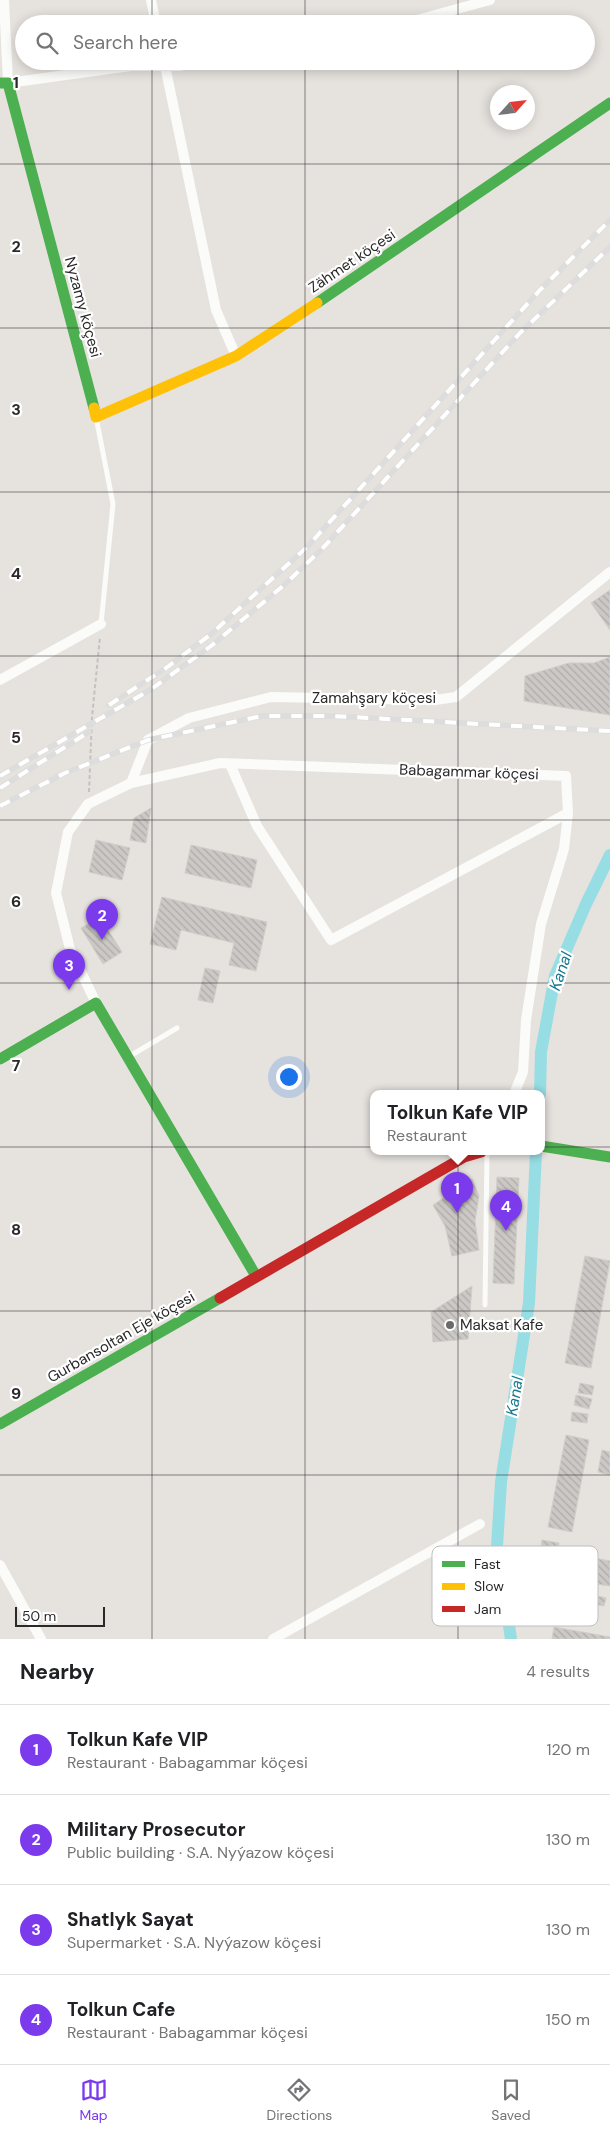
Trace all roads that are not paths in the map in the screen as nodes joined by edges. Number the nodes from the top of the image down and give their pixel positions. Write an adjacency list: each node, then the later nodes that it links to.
1 (4, 0): 8 (street, Nyzamy köçesi)
2 (151, 0): 4 (street)
3 (490, 0): 5 (street)
4 (154, 15)
5 (435, 15)
6 (100, 70): 8 (street)
7 (166, 70): 10 (street)
8 (4, 83): 11 (street, Nyzamy köçesi)
9 (610, 103): 10 (street, Zähmet köçesi)
10 (236, 356): 11 (street, Zähmet köçesi)
11 (96, 417): 13 (lane, Nyzamy köçesi)
12 (610, 572): 16 (street, Zamahşary köçesi)
13 (101, 624): 14 (street)
14 (0, 680)
15 (230, 764): 16 (street, Babagammar köçesi); 17 (street, Babagammar köçesi); 17 (street)
16 (131, 783): 18 (street, Babagammar köçesi)
17 (568, 813): 22 (street, Babagammar köçesi)
18 (96, 1003): 20 (street); 21 (street)
19 (176, 1028): 20 (lane)
20 (128, 1057): 27 (street)
21 (0, 1059)
22 (516, 1090)
23 (545, 1147): 26 (street)
24 (471, 1155): 27 (street, Gurbansoltan Eje köçesi)
25 (488, 1155): 28 (lane)
26 (610, 1157)
27 (256, 1276): 29 (street, Gurbansoltan Eje köçesi)
28 (485, 1305)
29 (0, 1424)
30 (480, 1524): 31 (street)
31 (440, 1546)
32 (432, 1551): 35 (street)
33 (0, 1565): 34 (street)
34 (41, 1639)
35 (273, 1639)

